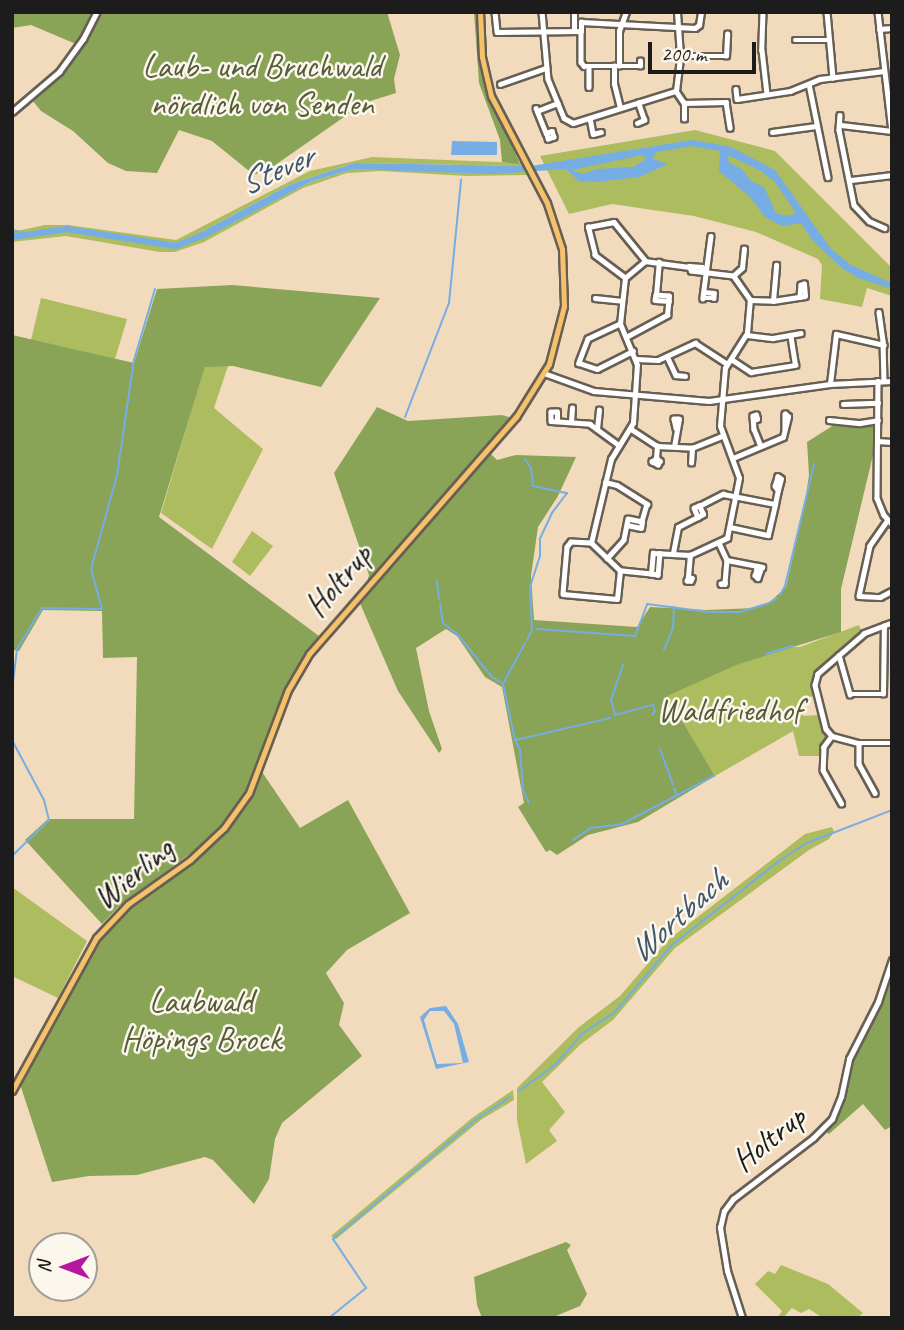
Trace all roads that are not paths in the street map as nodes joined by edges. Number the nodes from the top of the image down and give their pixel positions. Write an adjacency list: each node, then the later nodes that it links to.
1 (96, 12): 39 (street)
2 (480, 12): 81 (main road, Holtrup)
3 (495, 12): 15 (street)
4 (542, 12): 15 (street)
5 (574, 12): 17 (street)
6 (626, 12): 12 (street)
7 (677, 12): 13 (street)
8 (701, 12): 13 (street)
9 (763, 12): 34 (street)
10 (827, 12): 21 (street)
11 (878, 12): 16 (street)
12 (621, 24): 13 (street); 18 (street); 25 (street)
13 (677, 28): 22 (street)
14 (892, 28): 16 (street)
15 (544, 30): 17 (street); 26 (street)
16 (879, 30): 27 (street)
17 (574, 31): 18 (street)
18 (581, 31): 24 (street)
19 (727, 34): 22 (street)
20 (795, 40): 21 (street)
21 (828, 40): 28 (street)
22 (680, 56): 33 (street)
23 (640, 61): 25 (street)
24 (589, 66): 25 (street); 31 (street)
25 (617, 66): 38 (street)
26 (546, 68): 29 (street); 35 (street)
27 (884, 71): 28 (street); 47 (street)
28 (833, 78): 30 (street)
29 (500, 84)
30 (809, 85): 34 (street); 45 (street)
31 (589, 87)
32 (736, 89): 34 (street)
33 (676, 91): 36 (street); 37 (street)
34 (767, 94)
35 (558, 103): 41 (street); 50 (street)
36 (638, 103): 38 (street); 43 (street)
37 (684, 103): 42 (street); 46 (street)
38 (620, 108): 41 (street)
39 (12, 112)
40 (840, 115): 44 (street)
41 (590, 118): 48 (street)
42 (684, 119)
43 (637, 123)
44 (841, 125): 47 (street); 53 (street)
45 (816, 126): 49 (street); 52 (street)
46 (730, 128)
47 (892, 131)
48 (601, 132)
49 (772, 132)
50 (546, 133)
51 (892, 175): 53 (street)
52 (828, 177)
53 (851, 180): 54 (street)
54 (885, 228)
55 (711, 236): 60 (street)
56 (744, 249): 61 (street)
57 (645, 261): 58 (street); 62 (street); 62 (street)
58 (659, 262): 60 (street); 74 (street)
59 (776, 265): 68 (street)
60 (705, 272): 61 (street); 63 (street)
61 (733, 276): 66 (street)
62 (625, 278): 67 (street)
63 (704, 292)
64 (800, 297): 68 (street)
65 (595, 298): 67 (street)
66 (750, 300): 68 (street); 72 (street)
67 (622, 301): 70 (street)
68 (773, 301)
69 (878, 312): 75 (street)
70 (620, 324): 74 (street); 76 (street)
71 (801, 333): 73 (street)
72 (747, 335): 73 (street); 79 (street)
73 (790, 335): 79 (street)
74 (626, 337): 76 (street)
75 (884, 345): 84 (street); 85 (street)
76 (633, 351): 78 (street)
77 (667, 356): 78 (street); 80 (street); 82 (street)
78 (637, 359): 86 (street)
79 (731, 359): 80 (street)
80 (727, 364): 87 (street)
81 (544, 373): 86 (street); 137 (main road, Holtrup)
82 (684, 376)
83 (892, 381): 84 (street)
84 (881, 382): 85 (street); 88 (street)
85 (830, 384): 87 (street)
86 (635, 395): 87 (street); 99 (street)
87 (723, 400): 101 (street)
88 (878, 403): 89 (street); 94 (street)
89 (843, 404)
90 (572, 408): 96 (street)
91 (598, 410): 98 (street)
92 (753, 420): 106 (street)
93 (829, 420): 94 (street)
94 (878, 420): 102 (street)
95 (556, 421): 96 (street)
96 (571, 422): 98 (street)
97 (676, 428): 107 (street)
98 (597, 429): 104 (street)
99 (631, 429): 104 (street); 105 (street)
100 (785, 429): 106 (street)
101 (722, 436): 108 (street); 110 (street)
102 (877, 442): 103 (street); 116 (street)
103 (892, 442)
104 (619, 445): 112 (street)
105 (657, 446): 107 (street); 109 (street)
106 (761, 446): 110 (street)
107 (674, 447): 108 (street)
108 (692, 448): 111 (street)
109 (656, 458)
110 (733, 458): 114 (street)
111 (691, 463)
112 (605, 482): 119 (street); 122 (street)
113 (778, 490): 115 (street)
114 (736, 497): 115 (street); 117 (street); 120 (street)
115 (775, 504): 117 (street)
116 (890, 522): 128 (street)
117 (730, 527): 118 (street)
118 (719, 543): 121 (street); 123 (street)
119 (591, 544): 122 (street); 125 (street)
120 (673, 553): 121 (street); 125 (street)
121 (690, 555): 126 (street)
122 (607, 559): 125 (street)
123 (727, 560): 124 (street); 127 (street)
124 (757, 566)
125 (620, 571)
126 (688, 578)
127 (725, 582)
128 (892, 591)
129 (892, 623): 130 (street)
130 (884, 626): 131 (street); 131 (street)
131 (839, 655): 132 (street)
132 (832, 736): 133 (street); 136 (street)
133 (859, 743): 134 (street); 135 (street)
134 (892, 743)
135 (875, 793)
136 (841, 803)
137 (209, 844): 139 (main road, Wierling)
138 (892, 960): 140 (street, Holtrup)
139 (12, 1091)
140 (742, 1318)

